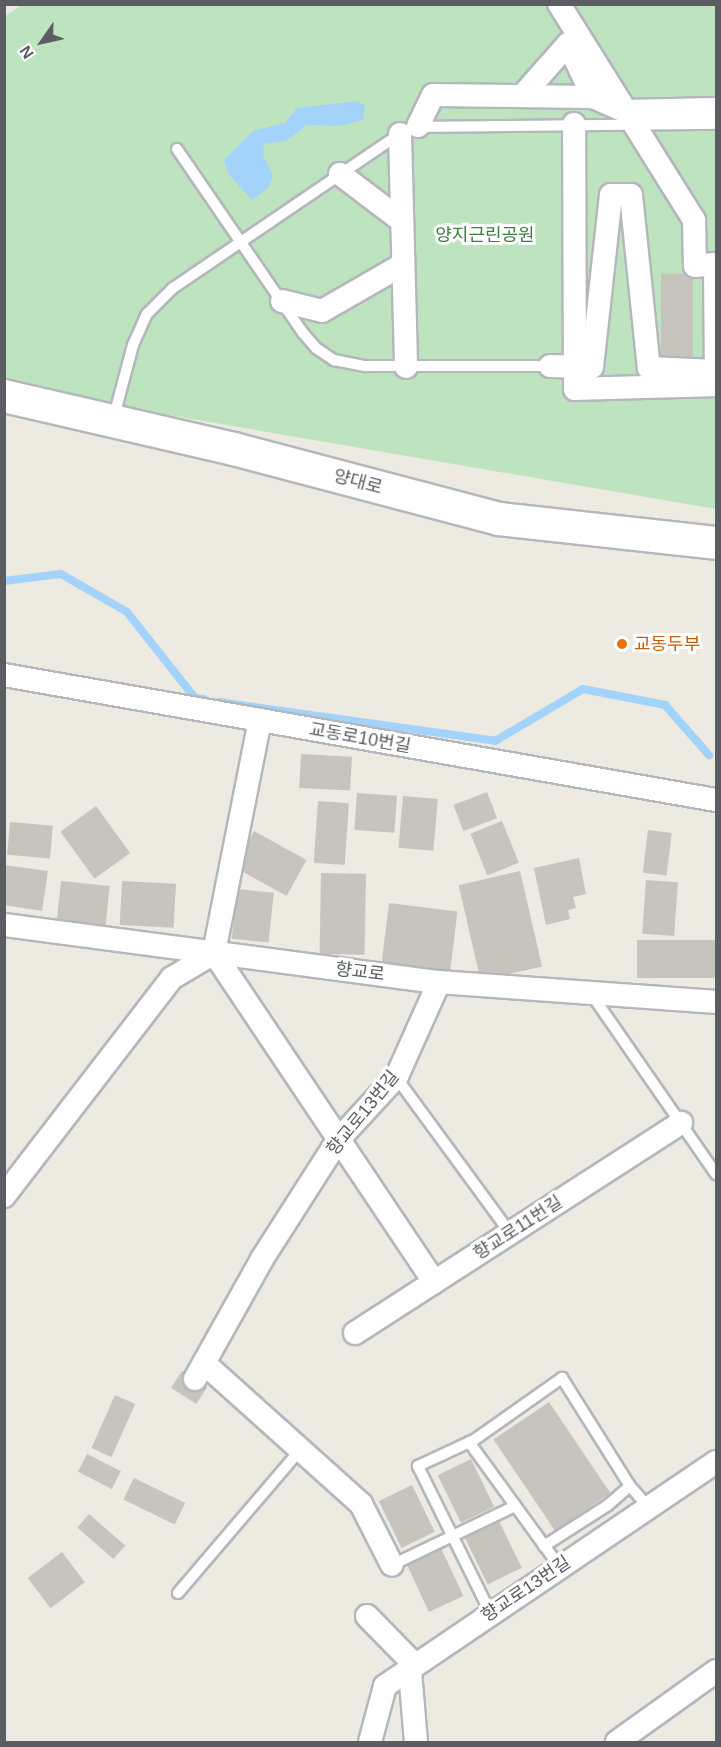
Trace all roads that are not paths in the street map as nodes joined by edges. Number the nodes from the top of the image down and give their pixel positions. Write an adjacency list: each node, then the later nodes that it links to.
1 (559, 4): 5 (street)
2 (522, 96): 3 (street); 3 (street); 8 (street)
3 (593, 97): 5 (street)
4 (717, 109): 5 (street)
5 (629, 118): 6 (lane); 7 (lane); 18 (street)
6 (574, 124): 8 (lane); 17 (street)
7 (717, 124)
8 (409, 130): 10 (lane); 11 (street)
9 (177, 149): 12 (lane)
10 (340, 174): 11 (street); 12 (lane)
11 (402, 220): 13 (street)
12 (243, 243): 14 (lane); 20 (lane)
13 (402, 266): 14 (street); 16 (street)
14 (282, 301): 16 (lane)
15 (550, 366): 16 (lane); 17 (street)
16 (406, 367)
17 (575, 367): 18 (street); 18 (street)
18 (715, 371)
19 (4, 396): 20 (street, 양대로)
20 (112, 423): 21 (street, 양대로)
21 (717, 543)
22 (4, 675): 23 (street, 교동로10번길)
23 (260, 720): 24 (street, 교동로10번길); 26 (street)
24 (717, 800)
25 (4, 925): 26 (street, 향교로)
26 (214, 952): 27 (street, 향교로); 32 (street); 34 (street)
27 (439, 982): 28 (street, 향교로); 30 (street, 향교로13번길)
28 (590, 993): 29 (street, 향교로); 31 (lane)
29 (717, 1002)
30 (396, 1077): 32 (street, 향교로13번길); 35 (lane)
31 (681, 1123): 33 (lane); 35 (street, 향교로11번길)
32 (338, 1140): 36 (street); 39 (street, 향교로13번길)
33 (717, 1174)
34 (4, 1196)
35 (510, 1233): 36 (street, 향교로11번길)
36 (434, 1282): 37 (street, 향교로11번길)
37 (355, 1333)
38 (469, 1442): 41 (lane); 42 (lane); 44 (lane)
39 (300, 1450): 46 (street, 향교로13번길); 48 (lane)
40 (717, 1462): 43 (street, 향교로13번길)
41 (630, 1486): 43 (lane); 45 (lane)
42 (515, 1506): 44 (lane); 45 (lane)
43 (648, 1507): 47 (street, 향교로13번길)
44 (452, 1536): 46 (lane); 49 (lane)
45 (544, 1546): 47 (lane)
46 (392, 1565)
47 (559, 1566): 49 (street, 향교로13번길)
48 (178, 1593)
49 (490, 1612): 51 (street, 향교로13번길)
50 (367, 1616): 51 (street)
51 (410, 1667): 53 (street, 향교로13번길); 54 (street)
52 (717, 1671): 55 (street)
53 (370, 1743)
54 (416, 1743)
55 (617, 1743)

